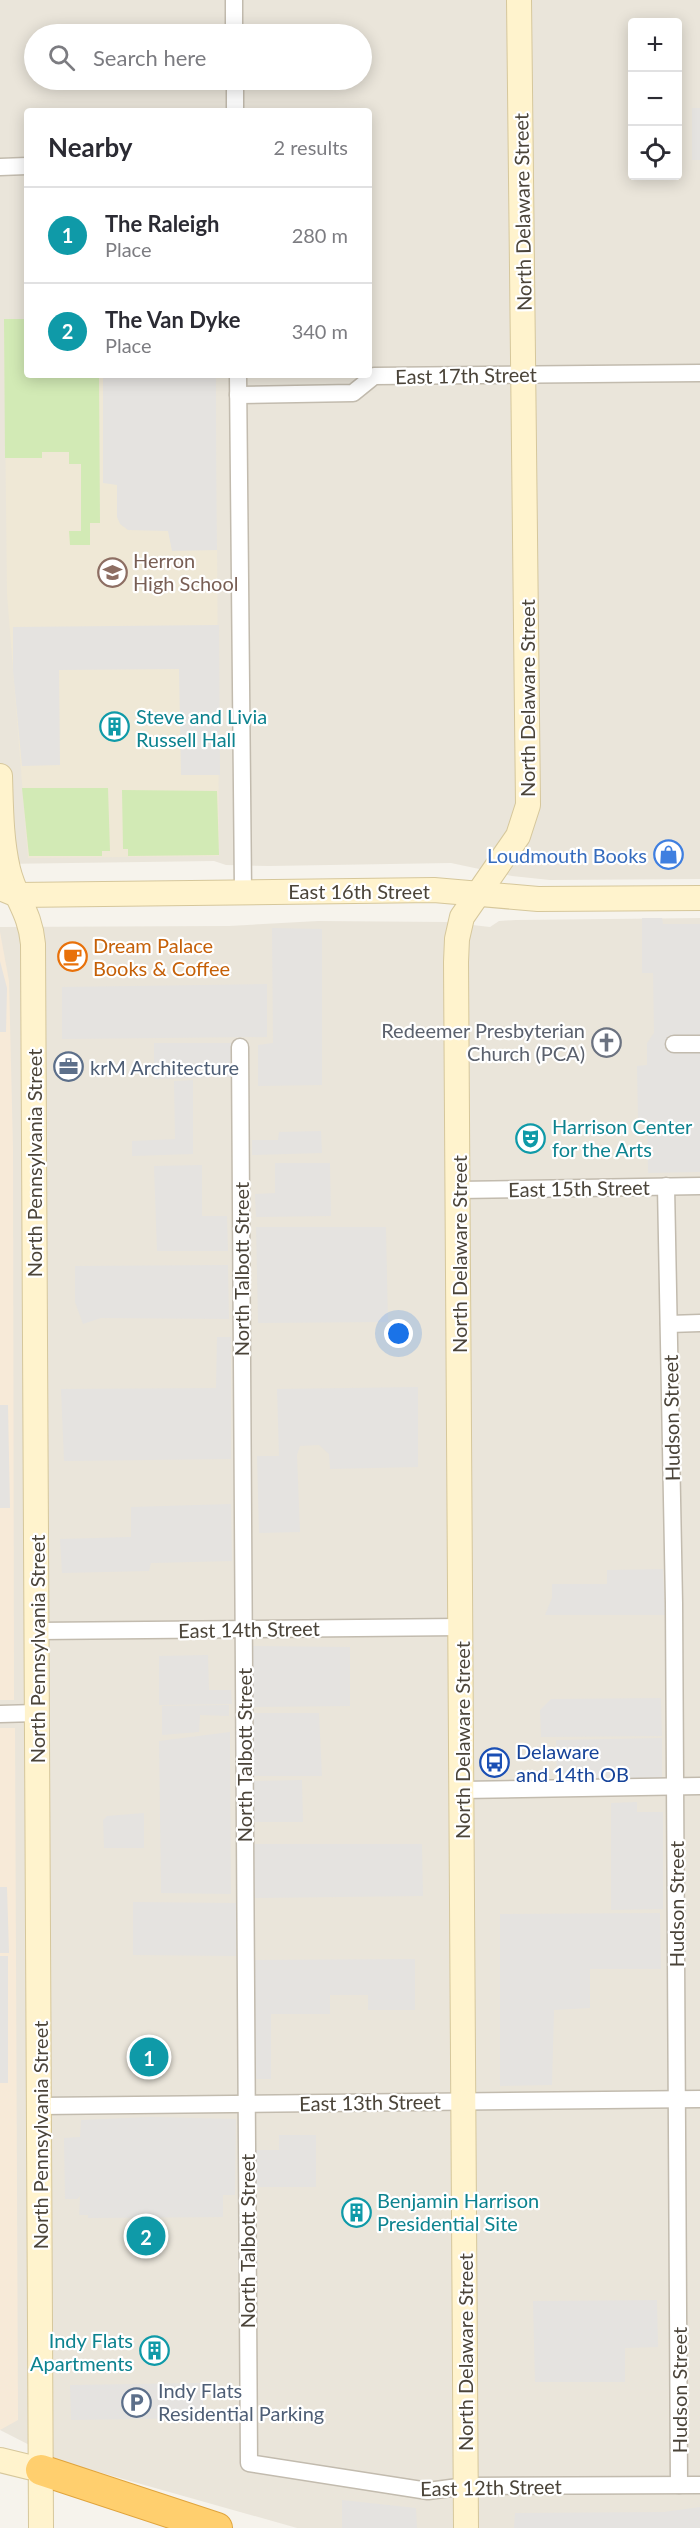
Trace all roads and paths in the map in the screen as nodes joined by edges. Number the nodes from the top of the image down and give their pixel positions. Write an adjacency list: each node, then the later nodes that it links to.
1 (234, 0): 3 (street)
2 (519, 0): 9 (main road, North Delaware Street)
3 (234, 24)
4 (235, 90): 5 (street)
5 (235, 108)
6 (24, 166): 7 (street)
7 (0, 167)
8 (700, 373): 9 (street, East 17th Street)
9 (524, 375): 12 (street, East 17th Street); 16 (main road, North Delaware Street)
10 (238, 378): 13 (street)
11 (372, 378): 13 (street, East 17th Street)
12 (372, 378)
13 (238, 395): 15 (street)
14 (0, 776): 17 (main road, North Pennsylvania Street)
15 (243, 891): 16 (main road, East 16th Street); 17 (main road, East 16th Street)
16 (477, 894): 18 (main road, East 16th Street); 24 (main road, North Delaware Street)
17 (6, 896): 29 (main road, North Pennsylvania Street)
18 (700, 898)
19 (674, 1044): 20 (street)
20 (700, 1044)
21 (240, 1047): 28 (street, North Talbott Street)
22 (666, 1186): 23 (street, East 15th Street); 24 (street, East 15th Street); 26 (street, Hudson Street)
23 (700, 1186)
24 (459, 1190): 27 (main road, North Delaware Street)
25 (700, 1323): 26 (street)
26 (669, 1324): 32 (street, Hudson Street)
27 (461, 1627): 28 (street, East 14th Street); 34 (main road, North Delaware Street)
28 (243, 1629): 29 (street, East 14th Street); 38 (street, North Talbott Street)
29 (37, 1631): 30 (main road, North Pennsylvania Street)
30 (37, 1713): 31 (street); 39 (main road, North Pennsylvania Street)
31 (0, 1714)
32 (675, 1786): 33 (street); 34 (street); 35 (street, Hudson Street)
33 (700, 1786)
34 (462, 1790): 37 (main road, North Delaware Street)
35 (677, 2099): 36 (street, East 13th Street); 37 (street, East 13th Street); 43 (street, Hudson Street)
36 (700, 2099)
37 (464, 2101): 38 (street, East 13th Street); 45 (main road, North Delaware Street)
38 (246, 2103): 39 (street, East 13th Street); 41 (street, North Talbott Street)
39 (40, 2106): 42 (main road, North Pennsylvania Street)
40 (0, 2460): 42 (main road)
41 (249, 2463): 45 (street, East 12th Street)
42 (41, 2470): 46 (main road, North Pennsylvania Street); 47 (highway)
43 (679, 2485): 44 (street, East 12th Street); 45 (street, East 12th Street)
44 (700, 2485)
45 (466, 2486): 48 (main road, North Delaware Street)
46 (41, 2528)
47 (217, 2528)
48 (466, 2528)

